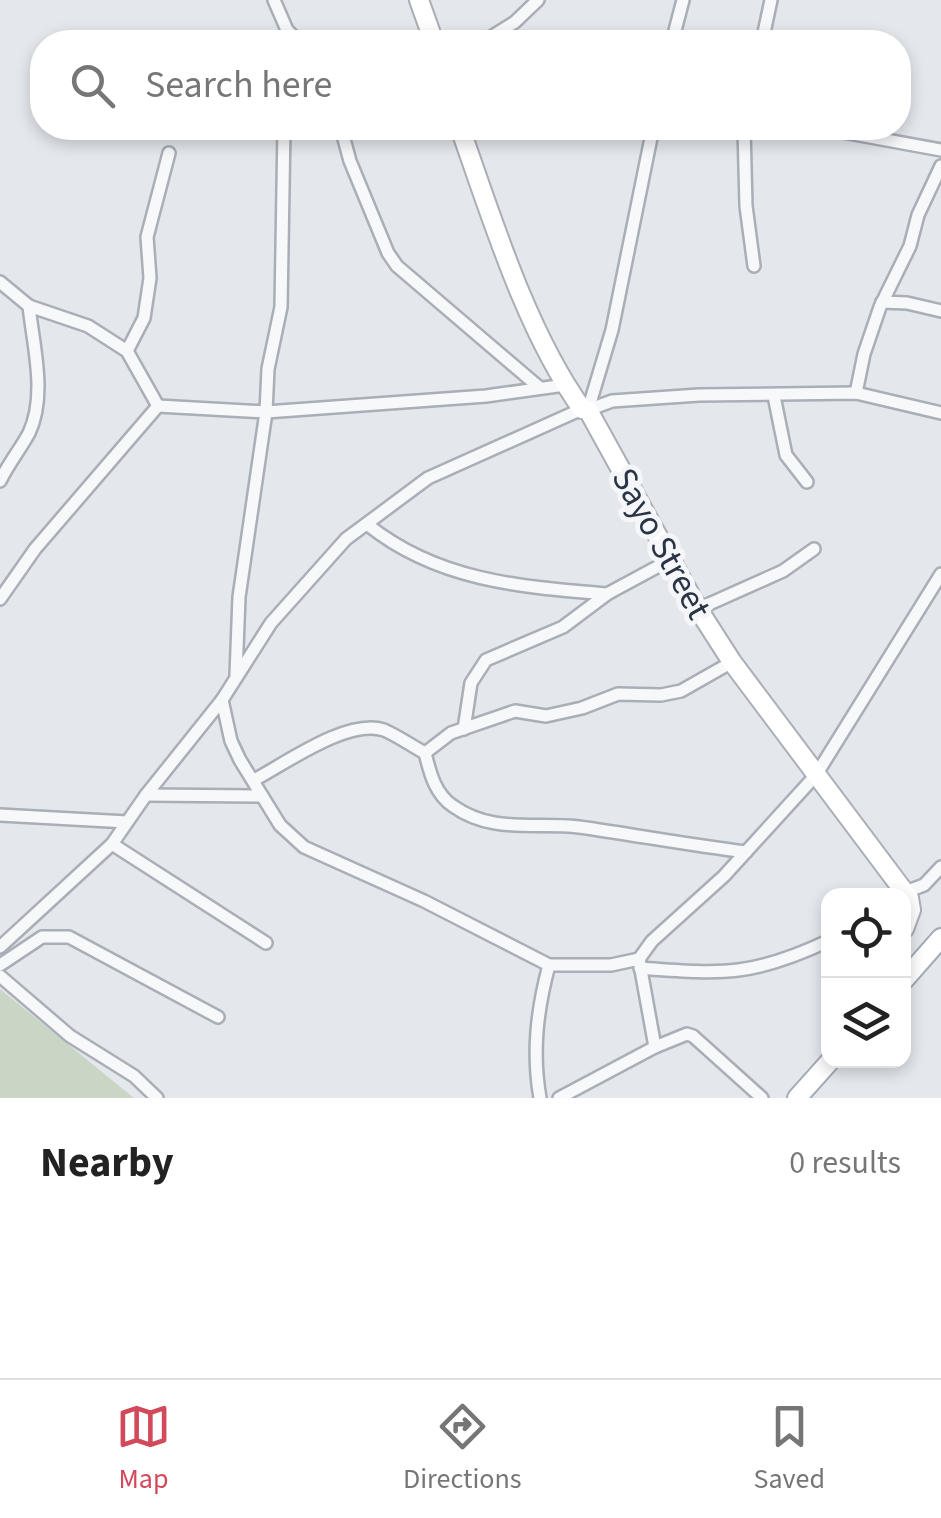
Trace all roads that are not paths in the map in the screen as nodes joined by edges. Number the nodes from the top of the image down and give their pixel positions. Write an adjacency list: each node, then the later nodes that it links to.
1 (274, 0): 6 (street)
2 (418, 0): 7 (street)
3 (538, 0): 8 (street)
4 (683, 0): 9 (street)
5 (771, 0): 10 (street)
6 (284, 30)
7 (429, 30)
8 (502, 30)
9 (675, 30)
10 (765, 30)
11 (284, 140): 32 (street)
12 (344, 140): 27 (street)
13 (465, 140): 26 (street, Sayo Street)
14 (651, 140): 31 (street)
15 (744, 140): 20 (street)
16 (886, 140): 17 (street)
17 (941, 150)
18 (168, 153): 25 (street)
19 (941, 166): 22 (street)
20 (754, 266)
21 (0, 282): 23 (street)
22 (882, 302): 24 (street); 28 (street)
23 (29, 306): 25 (street); 34 (street)
24 (941, 311)
25 (127, 351): 30 (street)
26 (565, 385): 27 (street); 31 (street, Sayo Street)
27 (540, 388): 32 (street)
28 (856, 394): 29 (street); 33 (street)
29 (774, 396): 31 (street); 35 (street)
30 (158, 406): 32 (street); 41 (street)
31 (585, 409): 36 (street); 38 (street, Sayo Street)
32 (266, 412): 44 (street)
33 (941, 413)
34 (0, 480)
35 (806, 482)
36 (368, 525): 40 (street); 44 (street)
37 (814, 549): 42 (street)
38 (670, 560): 40 (street); 42 (street, Sayo Street)
39 (941, 574): 48 (street)
40 (607, 594): 46 (street)
41 (0, 599)
42 (698, 609): 43 (street, Sayo Street)
43 (732, 662): 46 (street); 48 (street, Sayo Street)
44 (236, 679): 45 (street)
45 (222, 700): 49 (street); 50 (street)
46 (464, 728): 47 (street)
47 (426, 753): 49 (street); 55 (street)
48 (816, 774): 55 (street); 57 (street, Sayo Street)
49 (254, 780): 51 (street)
50 (146, 795): 51 (street); 53 (street)
51 (262, 796): 65 (street)
52 (0, 815): 53 (street)
53 (127, 822): 54 (street)
54 (112, 844): 60 (street); 62 (street)
55 (746, 852): 63 (street)
56 (941, 867): 58 (street)
57 (897, 888)
58 (911, 889)
59 (941, 938): 67 (street)
60 (266, 943)
61 (821, 944): 63 (street)
62 (0, 947)
63 (640, 963): 65 (street); 69 (street)
64 (0, 965): 68 (street)
65 (549, 965): 72 (street)
66 (0, 976): 71 (street)
67 (906, 978)
68 (218, 1017)
69 (655, 1046): 73 (street); 74 (street)
70 (824, 1068): 75 (street)
71 (157, 1098)
72 (540, 1098)
73 (559, 1098)
74 (762, 1098)
75 (797, 1098)

